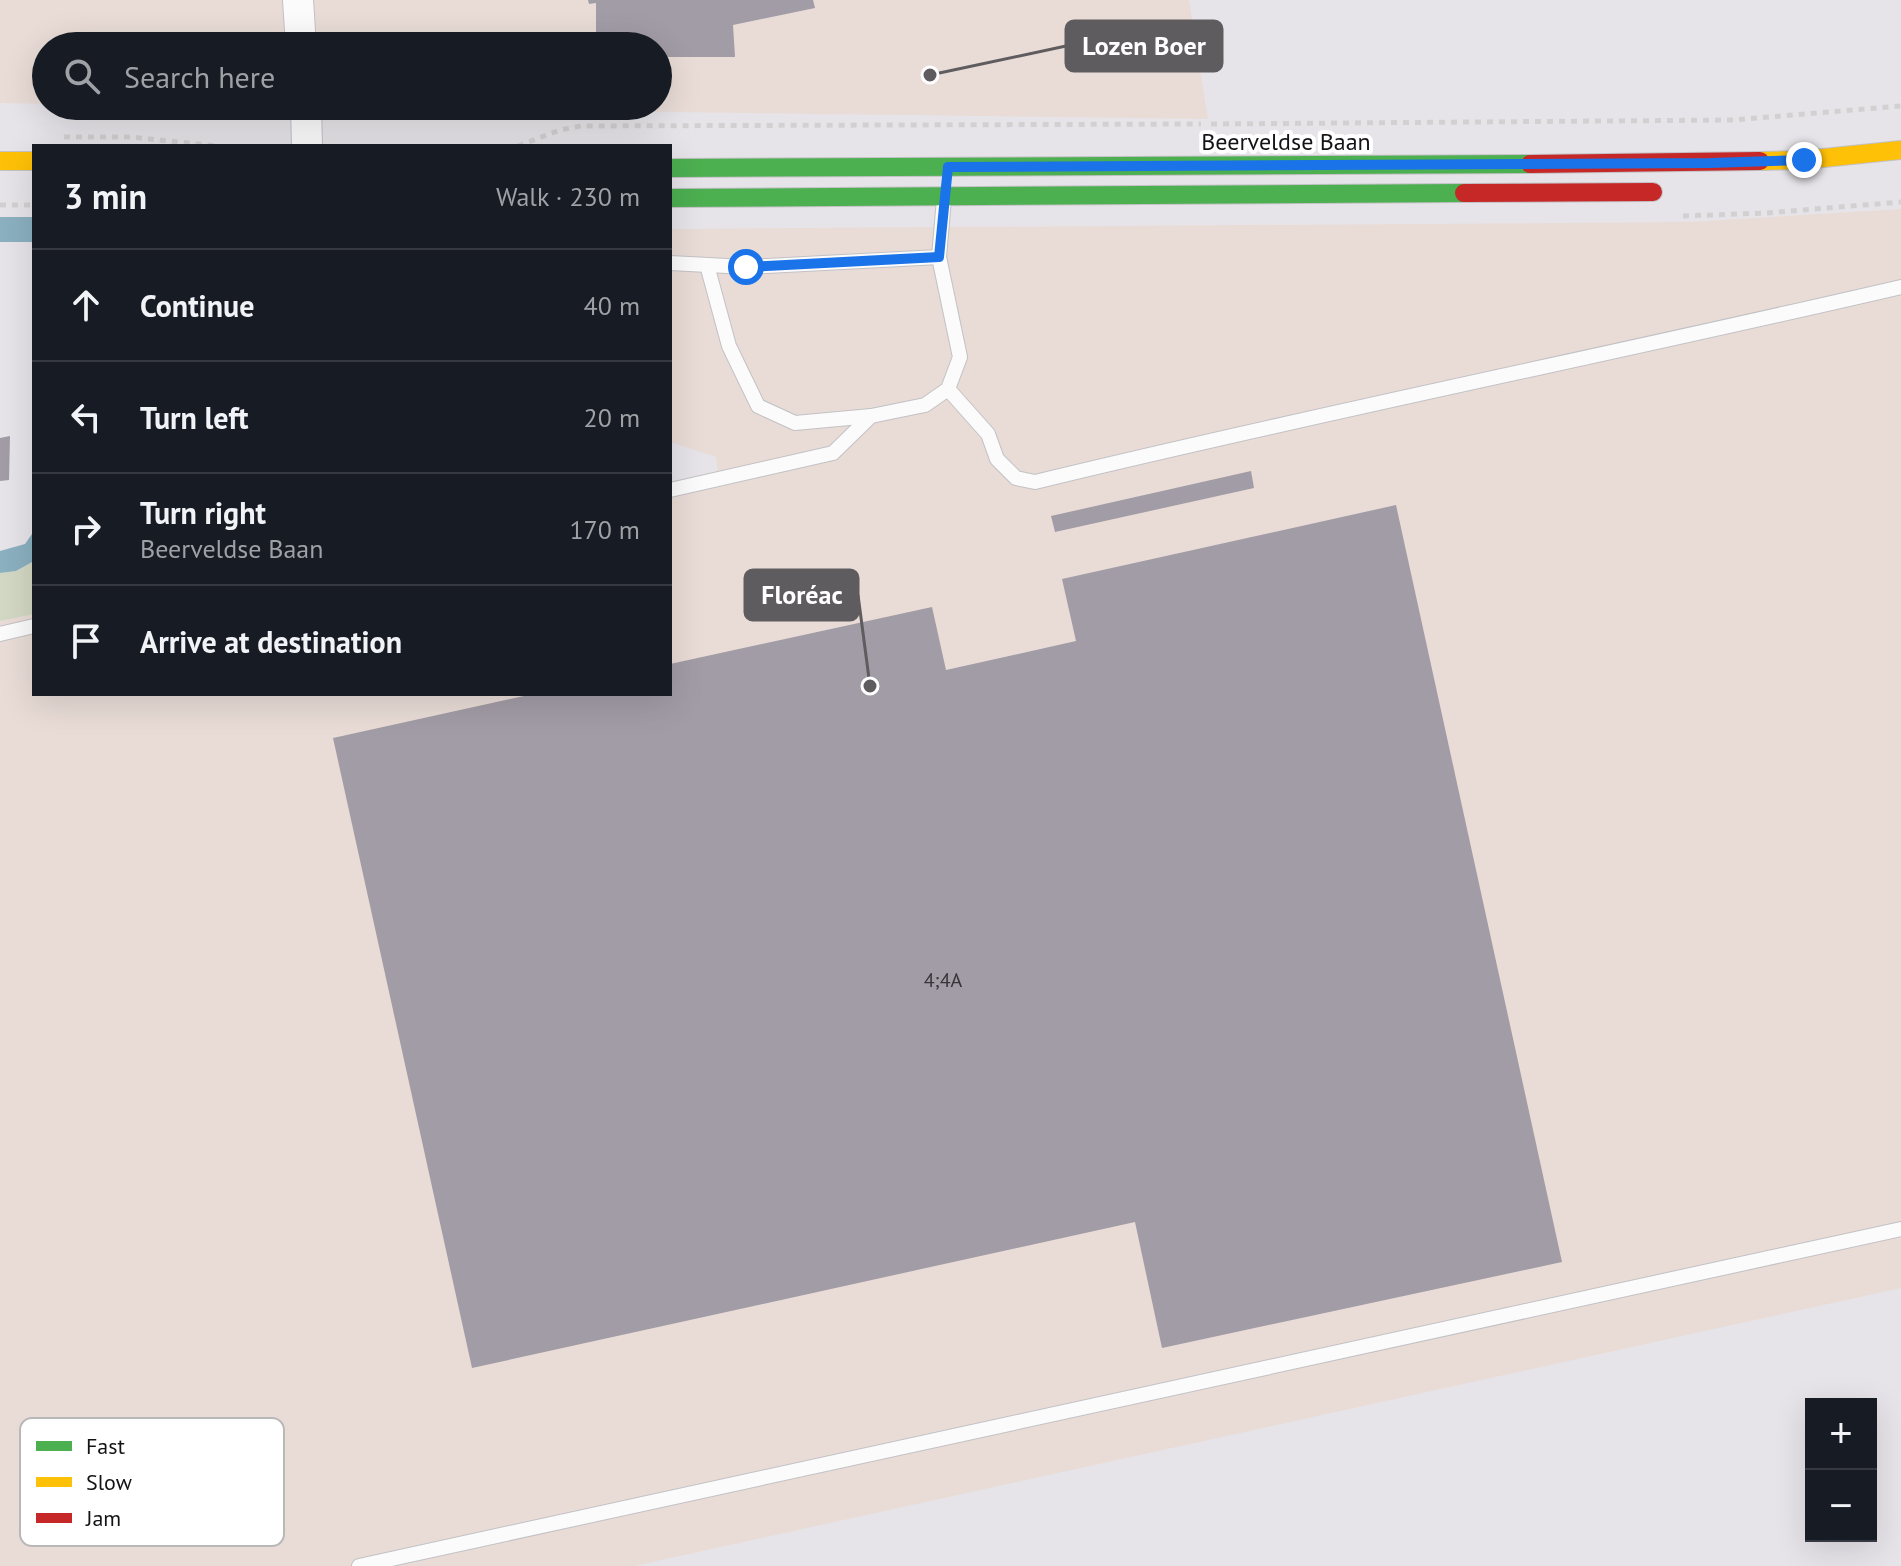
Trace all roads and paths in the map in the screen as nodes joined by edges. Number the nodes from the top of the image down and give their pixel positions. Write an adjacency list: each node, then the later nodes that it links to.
1 (298, 0): 2 (street)
2 (300, 32)
3 (1901, 106): 8 (path)
4 (306, 120): 7 (street)
5 (59, 137): 6 (path)
6 (198, 144)
7 (307, 144)
8 (523, 144)
9 (1901, 150): 12 (main road, Beerveldse Baan)
10 (0, 161): 11 (main road)
11 (32, 161)
12 (948, 167): 13 (main road, Beerveldse Baan); 15 (lane)
13 (672, 168)
14 (1665, 192): 15 (main road)
15 (944, 196): 16 (main road); 19 (lane)
16 (672, 198)
17 (0, 205): 18 (path)
18 (32, 205)
19 (939, 257): 21 (lane); 23 (lane)
20 (672, 263): 21 (lane)
21 (707, 265): 24 (lane)
22 (1901, 287): 23 (lane)
23 (948, 389): 24 (lane)
24 (871, 416): 25 (lane)
25 (672, 490)
26 (32, 626): 27 (lane)
27 (0, 634)
28 (1901, 1229): 29 (lane)
29 (359, 1566)

